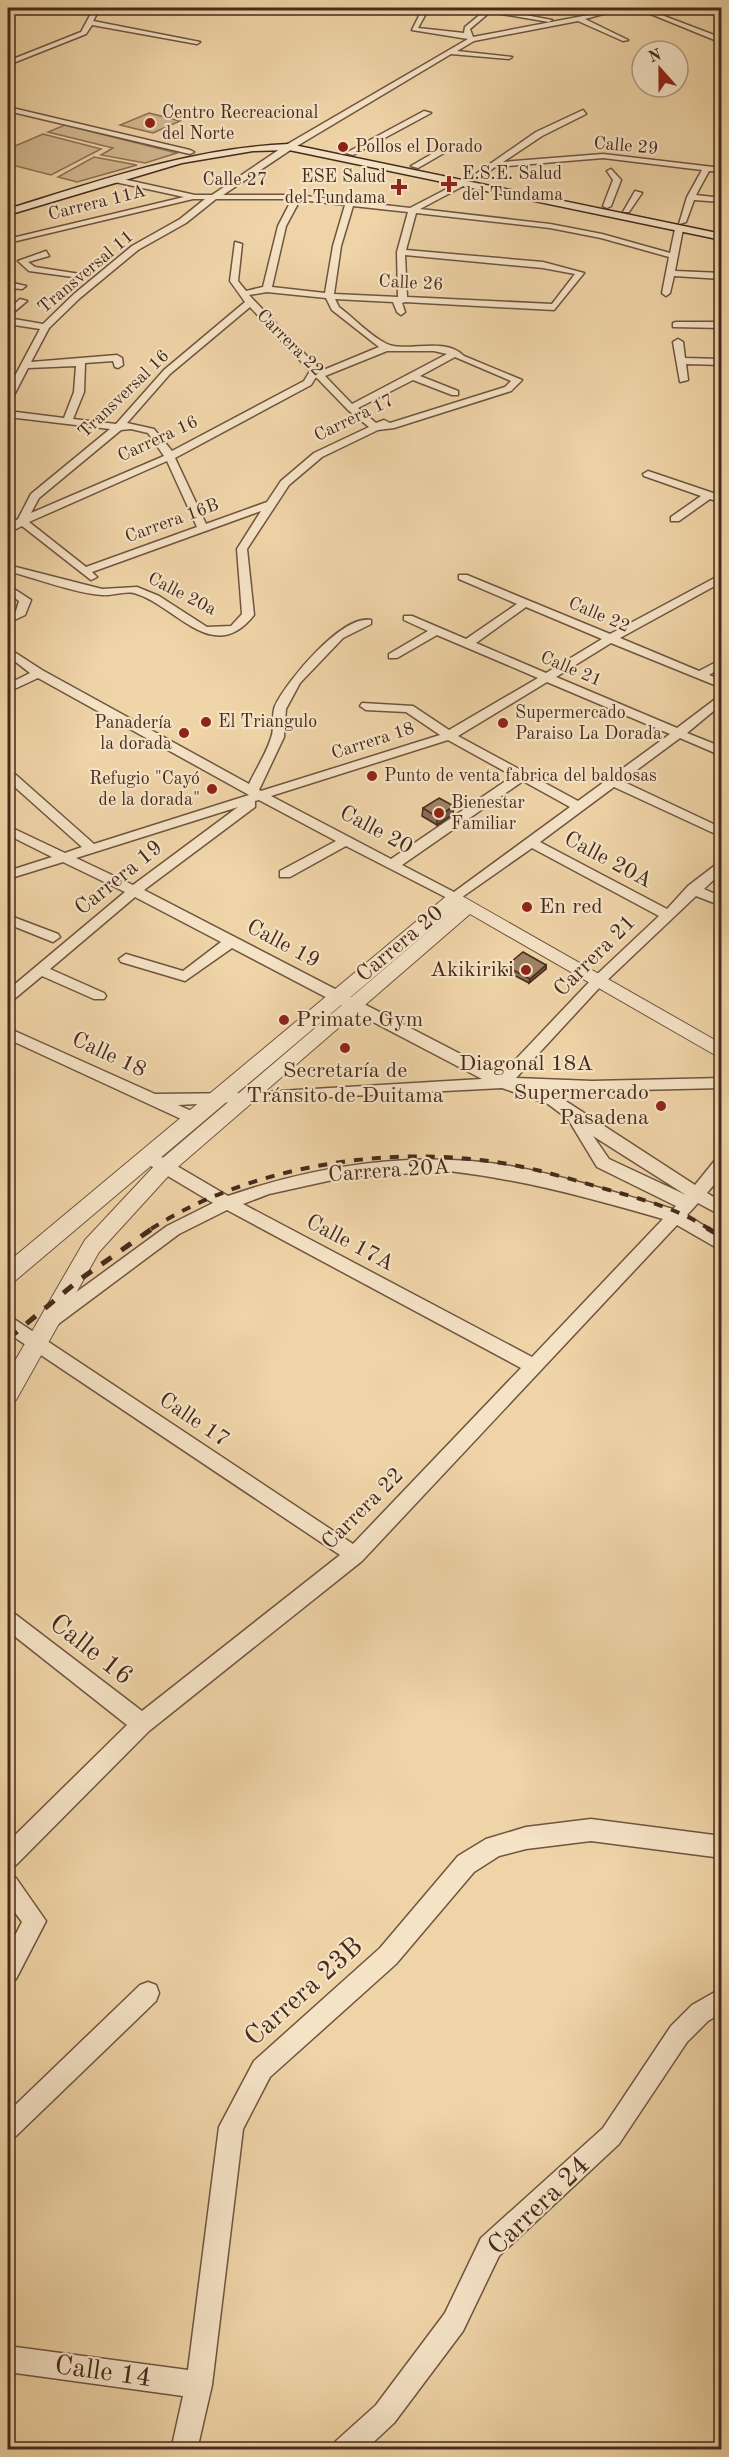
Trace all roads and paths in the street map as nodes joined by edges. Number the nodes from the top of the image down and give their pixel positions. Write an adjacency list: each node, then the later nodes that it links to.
1 (97, 8): 8 (street)
2 (426, 8): 11 (street)
3 (622, 8): 6 (street)
4 (639, 8): 13 (street)
5 (491, 9): 9 (street); 11 (street)
6 (579, 19): 9 (street); 12 (street)
7 (513, 21): 10 (street)
8 (92, 23): 14 (street); 17 (street)
9 (561, 23): 10 (street)
10 (527, 28): 11 (street)
11 (470, 37): 15 (street)
12 (625, 40)
13 (722, 41)
14 (197, 42)
15 (450, 52): 16 (street); 21 (street, Transversal 11)
16 (509, 57)
17 (8, 63)
18 (8, 109): 22 (street)
19 (583, 112): 25 (street)
20 (427, 113): 23 (street)
21 (293, 145): 22 (main road); 23 (main road); 30 (main road); 31 (main road); 37 (street, Transversal 11)
22 (190, 152): 40 (main road)
23 (350, 153): 26 (main road)
24 (440, 153): 26 (street)
25 (492, 165): 27 (street, Calle 29); 31 (street)
26 (415, 166): 31 (main road)
27 (706, 170): 28 (street, Calle 29); 36 (street)
28 (722, 170)
29 (611, 171): 41 (street)
30 (118, 180): 34 (street, Calle 27); 44 (main road)
31 (469, 180): 32 (main road); 42 (street)
32 (522, 191): 41 (main road); 45 (main road)
33 (638, 193): 43 (street)
34 (195, 197): 37 (street, Calle 27); 48 (street, Carrera 11A)
35 (297, 197): 37 (street, Calle 27); 39 (street, Calle 27); 58 (street)
36 (691, 197): 38 (street); 45 (street)
37 (213, 198): 69 (street, Transversal 11)
38 (722, 200)
39 (350, 202): 42 (street, Calle 27); 60 (street)
40 (8, 204)
41 (607, 206): 43 (main road)
42 (413, 209): 50 (street); 52 (street, Calle 27)
43 (626, 210): 45 (main road)
44 (8, 212)
45 (681, 225): 46 (main road); 47 (main road); 52 (street)
46 (722, 229)
47 (722, 237)
48 (8, 241)
49 (238, 244): 61 (street, Carrera 22)
50 (401, 252): 62 (street); 62 (street, Calle 26)
51 (46, 254): 54 (street)
52 (673, 256): 53 (street)
53 (670, 273): 55 (street); 59 (street)
54 (77, 276)
55 (722, 276)
56 (8, 285): 57 (street)
57 (22, 286)
58 (267, 289): 60 (street, Calle 26); 61 (street, Calle 26)
59 (666, 293)
60 (329, 296): 62 (street, Calle 26); 71 (street)
61 (247, 298): 78 (street, Carrera 22); 89 (street, Transversal 16)
62 (403, 300): 64 (street)
63 (23, 301): 65 (street)
64 (401, 312)
65 (8, 314)
66 (8, 321): 69 (street)
67 (676, 325): 68 (street)
68 (722, 325)
69 (45, 327): 76 (street, Transversal 11)
70 (678, 342): 73 (street)
71 (386, 348): 72 (street); 78 (street, Carrera 16)
72 (456, 353): 79 (street); 90 (street)
73 (680, 362): 77 (street); 80 (street)
74 (80, 363): 75 (street); 76 (street); 88 (street)
75 (118, 364)
76 (23, 365): 81 (street, Transversal 11)
77 (719, 365)
78 (319, 372): 85 (street, Carrera 22); 91 (street, Carrera 16)
79 (412, 376): 82 (street); 85 (street)
80 (683, 380)
81 (11, 383): 83 (street, Transversal 11)
82 (455, 393)
83 (8, 397)
84 (431, 402): 87 (street, Carrera 17)
85 (355, 406): 87 (street); 90 (street, Carrera 22)
86 (8, 414): 88 (street)
87 (392, 418): 90 (street, Carrera 17)
88 (67, 421): 89 (street)
89 (118, 427): 91 (street); 97 (street, Transversal 16)
90 (375, 427): 95 (street, Carrera 17)
91 (169, 457): 97 (street, Carrera 16); 98 (street)
92 (648, 474): 93 (street)
93 (708, 496): 94 (street); 96 (street)
94 (722, 500)
95 (272, 504): 98 (street, Carrera 16B); 110 (street, Carrera 17)
96 (675, 519)
97 (22, 521): 99 (street, Carrera 16); 101 (street)
98 (202, 527): 101 (street, Carrera 16B)
99 (8, 530)
100 (8, 568): 105 (street, Calle 20a)
101 (85, 571): 105 (street)
102 (722, 577): 112 (street, Carrera 18)
103 (463, 578): 106 (street, Calle 22)
104 (8, 588): 108 (street)
105 (134, 589): 110 (street, Calle 20a)
106 (525, 603): 112 (street, Calle 22); 113 (street)
107 (408, 618): 111 (street, Calle 21)
108 (8, 620)
109 (367, 622): 130 (street)
110 (236, 629)
111 (437, 630): 113 (street, Calle 21); 115 (street)
112 (610, 639): 118 (street, Calle 22); 119 (street, Carrera 18)
113 (468, 643): 119 (street, Calle 21)
114 (8, 651): 117 (street, Calle 20)
115 (393, 656)
116 (722, 662): 118 (street)
117 (38, 673): 121 (street); 130 (street, Calle 20)
118 (700, 676): 120 (street, Calle 22)
119 (546, 678): 124 (street, Calle 21); 125 (street, Carrera 18)
120 (722, 685)
121 (8, 689)
122 (722, 698): 124 (street, Carrera 20)
123 (366, 706): 125 (street, Calle 20A)
124 (679, 733): 126 (street, Calle 21); 129 (street, Carrera 20)
125 (449, 735): 127 (street, Calle 20A); 130 (street, Carrera 18)
126 (722, 752)
127 (522, 776): 131 (street, Calle 20A); 139 (street)
128 (10, 777): 136 (street)
129 (613, 782): 131 (street, Carrera 20); 133 (street)
130 (256, 793): 134 (street, Calle 20); 136 (street, Carrera 18); 143 (street, Carrera 19)
131 (579, 807): 135 (street, Carrera 20)
132 (8, 830): 137 (street, Calle 19)
133 (722, 833)
134 (346, 841): 139 (street, Calle 20); 140 (street)
135 (531, 842): 144 (street, Carrera 20); 146 (street, Calle 20A)
136 (90, 848): 137 (street, Carrera 18)
137 (60, 857): 141 (street, Carrera 18); 143 (street, Calle 19)
138 (722, 864): 142 (street, Carrera 21)
139 (392, 865): 144 (street, Calle 20)
140 (285, 874)
141 (8, 875)
142 (693, 889): 145 (street); 146 (street, Carrera 21)
143 (134, 891): 149 (street, Calle 19); 151 (street, Carrera 19)
144 (462, 902): 152 (street, Calle 20); 155 (street, Carrera 20A)
145 (722, 902)
146 (666, 914): 152 (street, Carrera 21)
147 (8, 919): 148 (street)
148 (53, 937)
149 (231, 942): 150 (street); 155 (street, Calle 19)
150 (126, 959)
151 (40, 970): 153 (street); 154 (street, Carrera 19)
152 (596, 983): 157 (street, Calle 20); 158 (street, Carrera 21)
153 (99, 996)
154 (8, 997)
155 (344, 1001): 158 (street, Calle 19); 160 (street, Carrera 20A); 161 (street, Carrera 20)
156 (8, 1033): 162 (street, Calle 18)
157 (722, 1053)
158 (503, 1083): 159 (street, Diagonal 18A); 160 (street, Diagonal 18A); 163 (street, Calle 19)
159 (722, 1083)
160 (246, 1098): 161 (street, Diagonal 18A); 167 (street, Carrera 20A)
161 (216, 1099): 162 (street, Diagonal 18A); 164 (street, Carrera 20)
162 (151, 1100): 164 (street, Calle 18)
163 (571, 1114): 169 (street, Calle 19); 169 (street)
164 (192, 1118): 165 (street, Carrera 20)
165 (147, 1156): 167 (street, Calle 17A); 171 (street, Carrera 20)
166 (722, 1162): 169 (street, Carrera 22)
167 (165, 1167): 168 (street, Calle 17A); 173 (street, Carrera 20A)
168 (227, 1203): 169 (street, Carrera 20A); 175 (street, Carrera 20A); 178 (street, Calle 17A)
169 (686, 1205): 170 (street, Calle 19); 172 (street, Carrera 20A); 178 (street, Carrera 22)
170 (722, 1210)
171 (54, 1235): 173 (street); 174 (street, Carrera 20)
172 (722, 1245)
173 (92, 1246): 175 (street, Carrera 20A)
174 (8, 1274)
175 (47, 1323): 177 (street, Carrera 20A)
176 (8, 1324): 177 (street, Calle 17)
177 (36, 1343): 179 (street, Carrera 20A); 180 (street, Calle 17)
178 (534, 1366): 180 (street, Carrera 22)
179 (8, 1393)
180 (355, 1555): 182 (street, Carrera 22)
181 (8, 1620): 182 (street, Calle 16)
182 (141, 1724): 184 (street, Carrera 22)
183 (722, 1847): 191 (street, Carrera 23B)
184 (8, 1857)
185 (8, 1886): 186 (street)
186 (8, 1971)
187 (148, 1993): 189 (street)
188 (722, 1999): 193 (street, Carrera 24)
189 (8, 2128)
190 (8, 2359): 191 (street, Calle 14)
191 (199, 2385): 192 (street, Carrera 23B)
192 (188, 2448)
193 (345, 2450)

